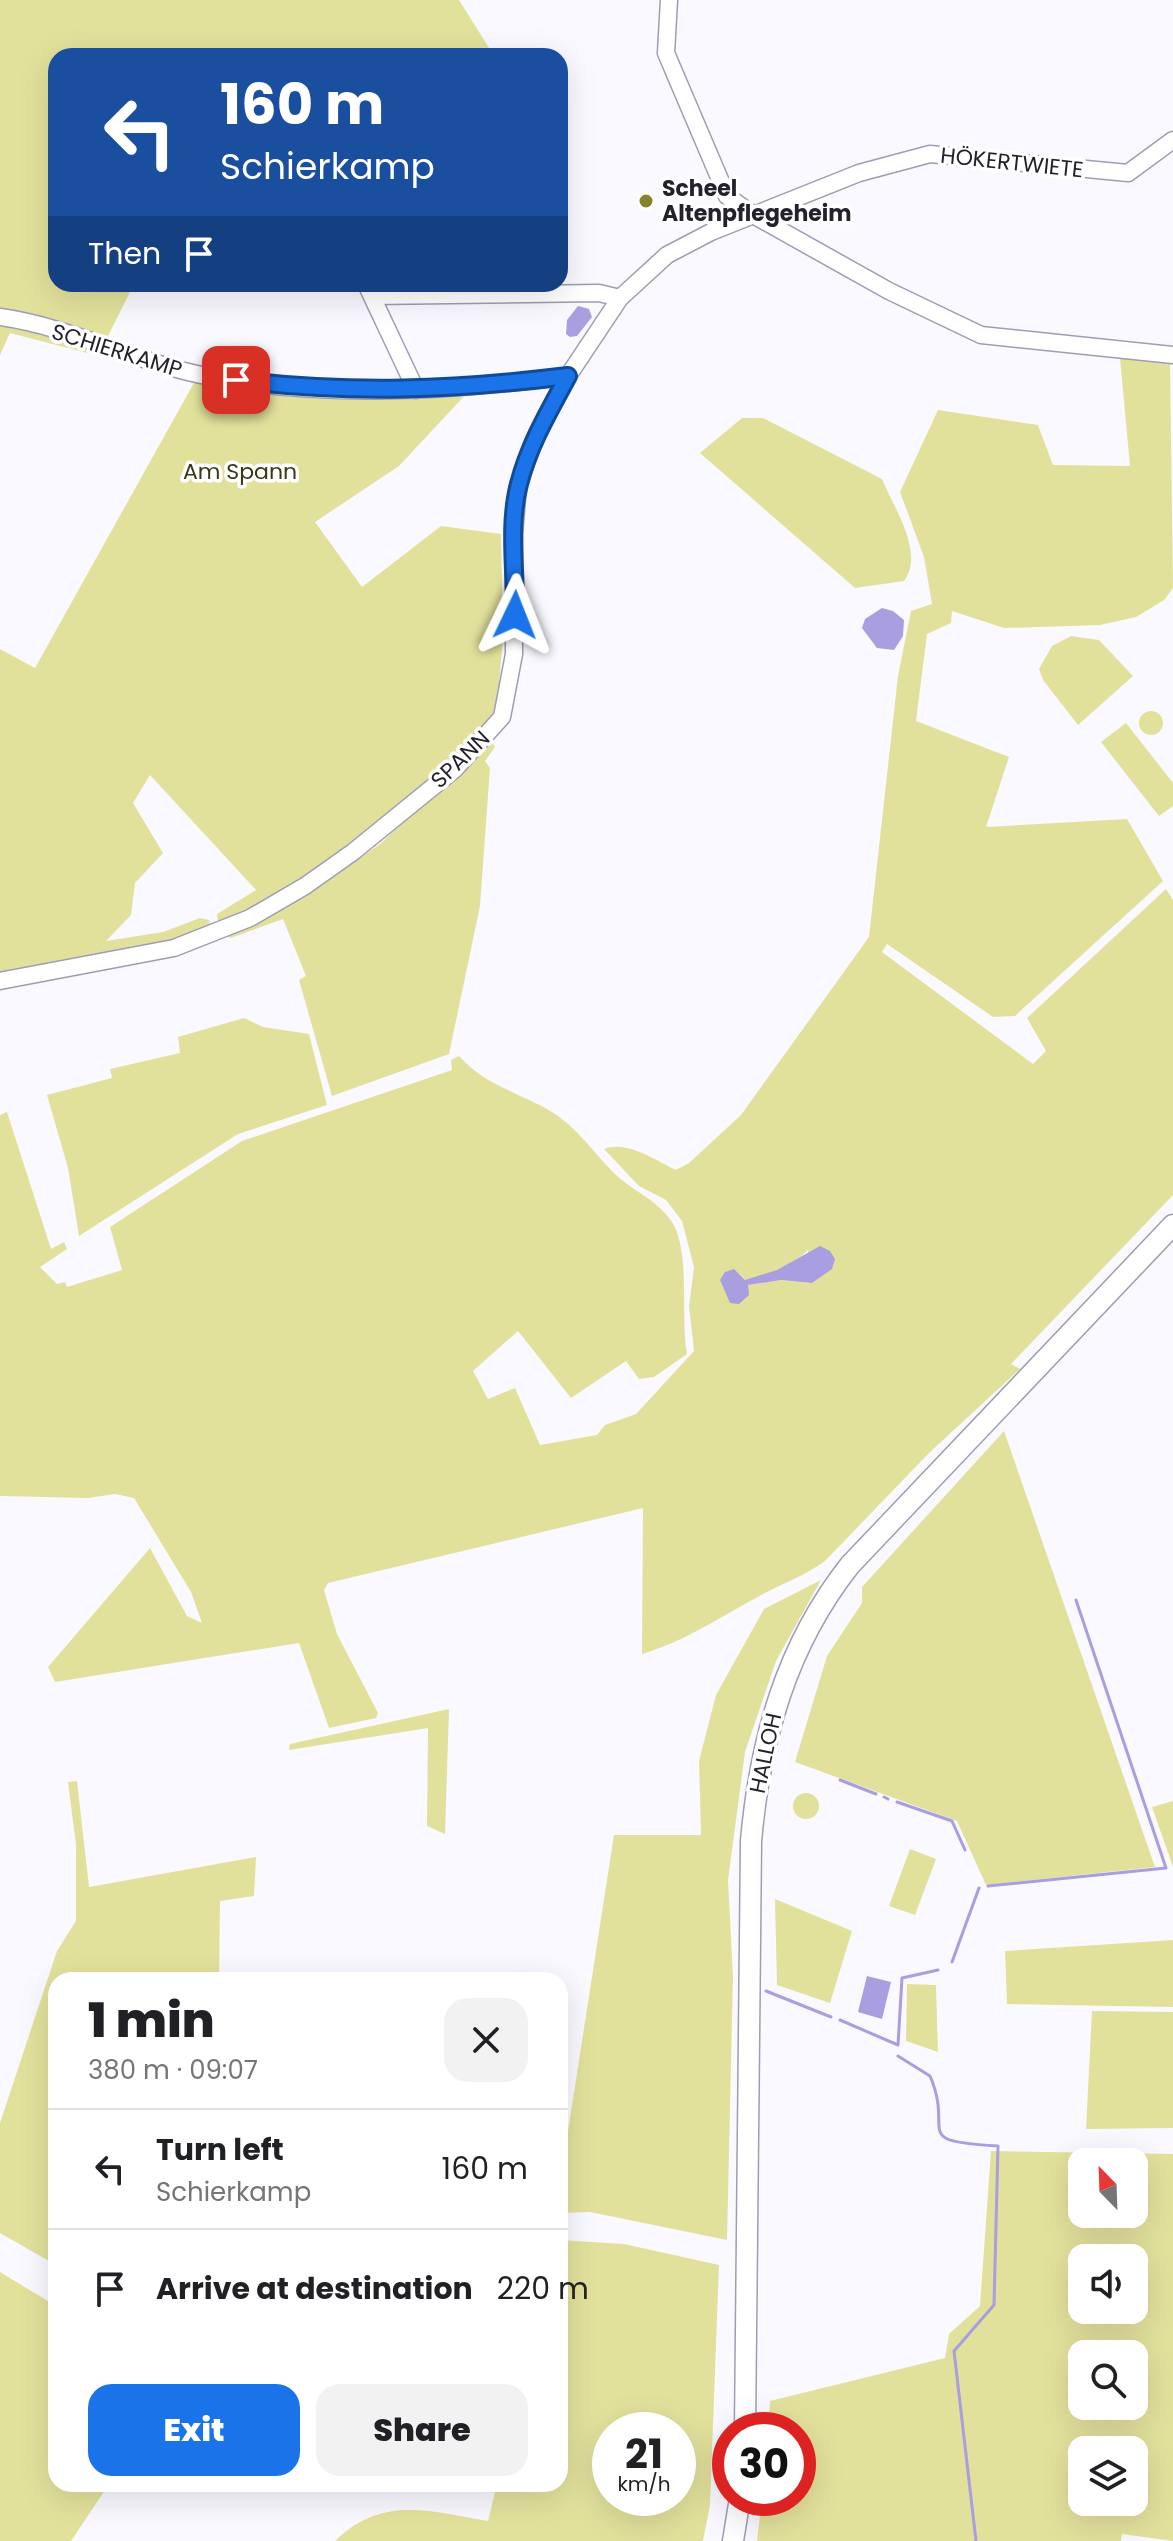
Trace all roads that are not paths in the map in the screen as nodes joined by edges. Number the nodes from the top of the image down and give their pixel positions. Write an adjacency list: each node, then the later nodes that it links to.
1 (669, 0): 3 (street)
2 (1173, 140): 3 (street, HÖKERTWIETE)
3 (755, 216): 6 (street, SPANN); 8 (street)
4 (370, 292): 10 (street)
5 (522, 292): 6 (street)
6 (620, 298): 9 (street, SPANN)
7 (0, 317): 10 (street, SCHIERKAMP)
8 (1173, 355)
9 (568, 376): 10 (street, SCHIERKAMP); 11 (street, SPANN)
10 (416, 390)
11 (0, 981)
12 (1173, 1225): 13 (main road, HALLOH)
13 (745, 2412)
14 (737, 2516): 15 (main road)
15 (733, 2541)

